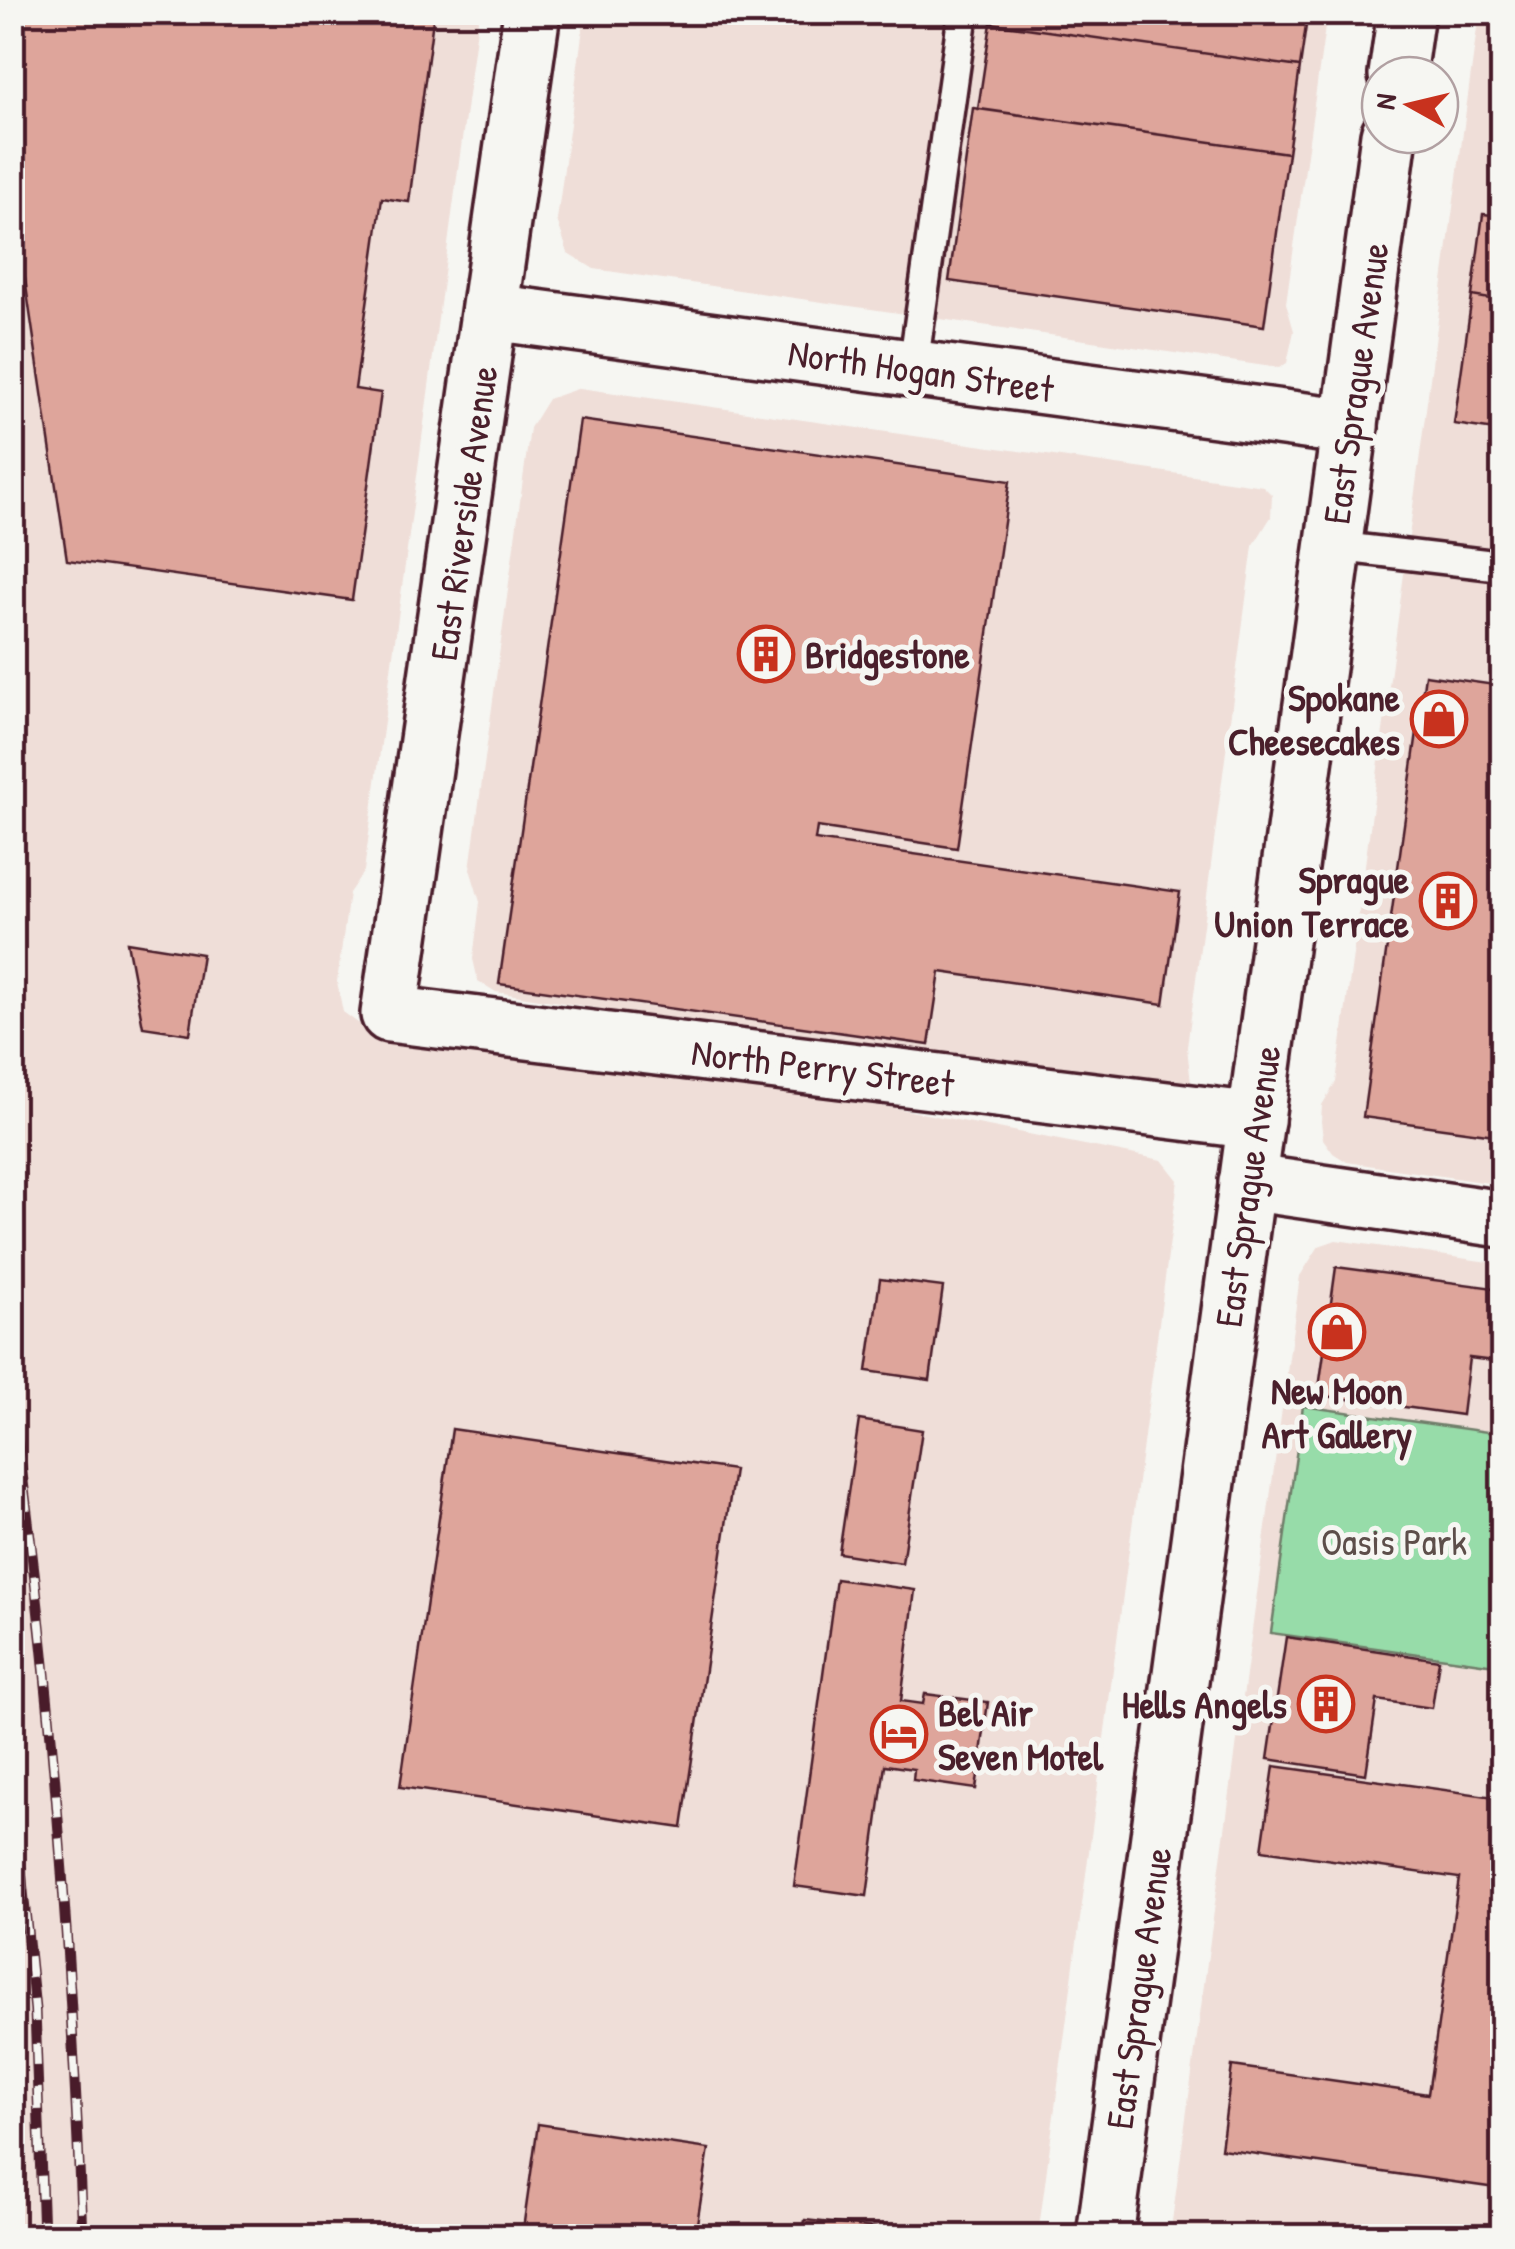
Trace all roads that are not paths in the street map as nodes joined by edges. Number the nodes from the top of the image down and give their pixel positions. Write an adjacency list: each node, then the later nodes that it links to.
1 (532, 12): 6 (street, East Riverside Avenue)
2 (962, 12): 7 (lane)
3 (1406, 12): 4 (street)
4 (1400, 55)
5 (1386, 155): 8 (street, East Sprague Avenue)
6 (492, 312): 7 (street, North Hogan Street); 11 (street, East Riverside Avenue)
7 (913, 368): 8 (street, North Hogan Street)
8 (1350, 427): 9 (street, East Sprague Avenue)
9 (1333, 546): 10 (lane); 12 (street, East Sprague Avenue)
10 (1502, 566)
11 (390, 1014): 12 (street, North Perry Street)
12 (1256, 1121): 13 (street, East Sprague Avenue)
13 (1247, 1182): 14 (street); 15 (street, East Sprague Avenue)
14 (1502, 1218)
15 (1105, 2236)

